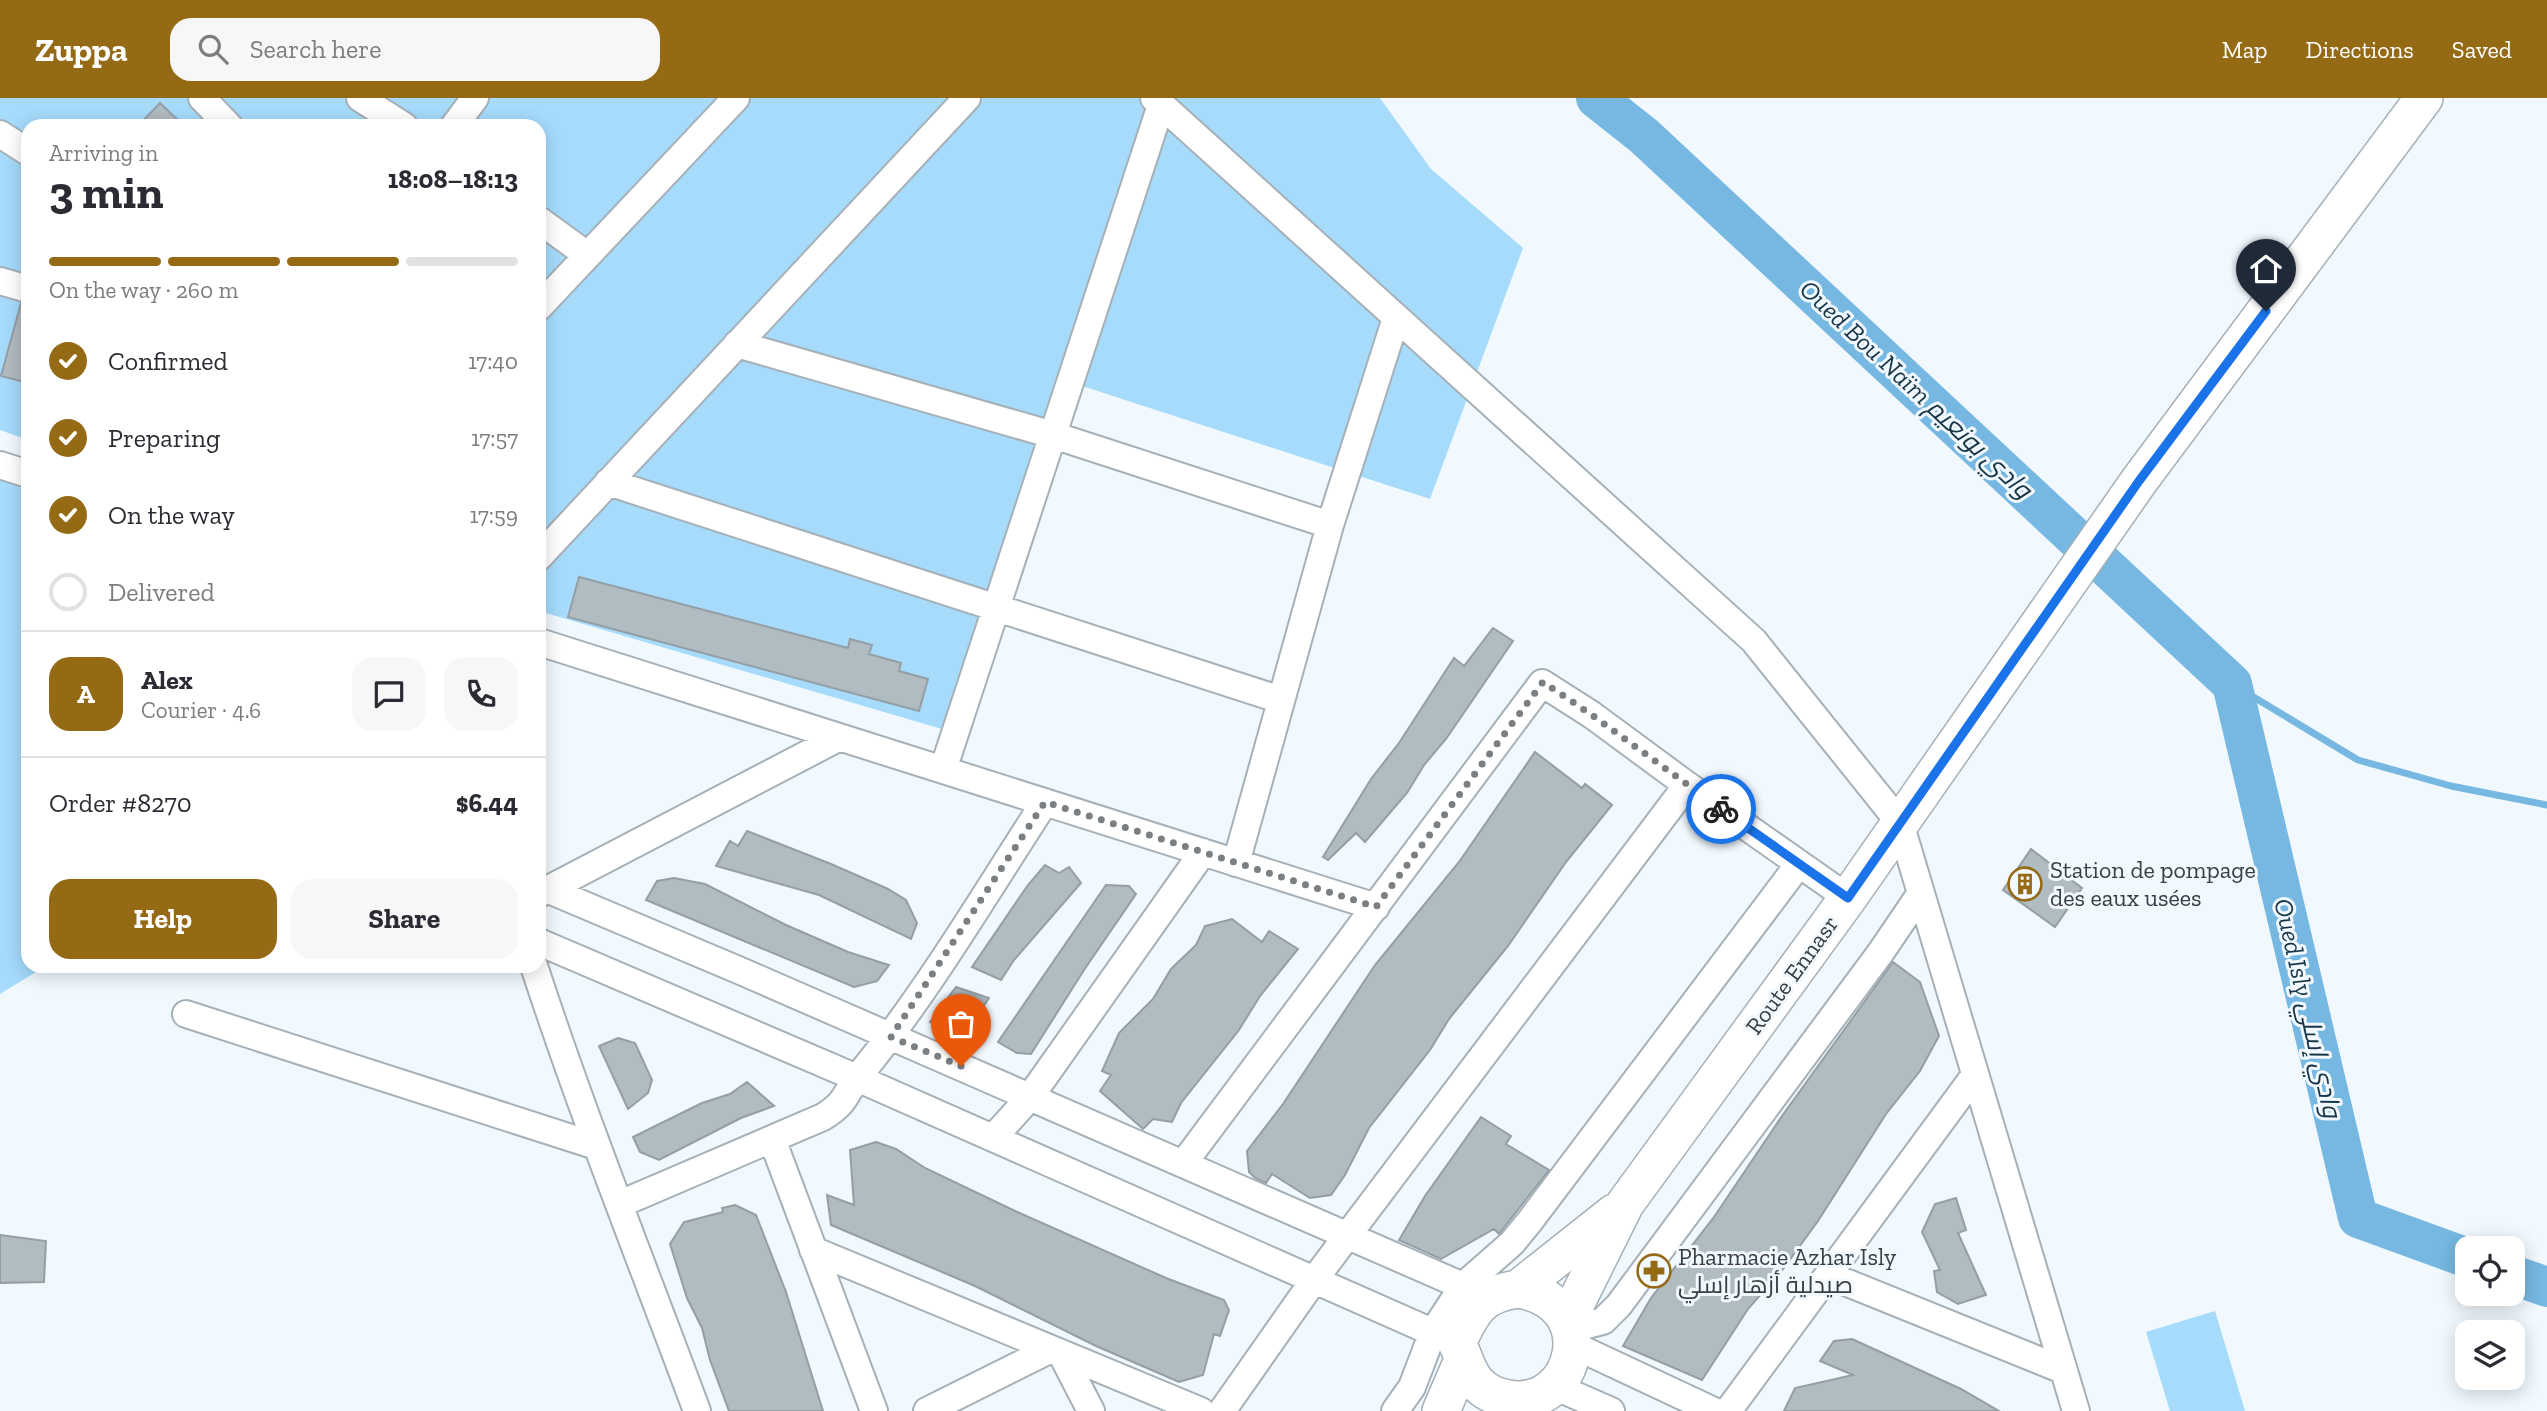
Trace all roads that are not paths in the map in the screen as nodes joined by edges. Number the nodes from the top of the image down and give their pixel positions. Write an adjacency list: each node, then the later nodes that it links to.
1 (202, 98): 8 (street)
2 (360, 98): 9 (street)
3 (475, 98): 10 (street)
4 (736, 98): 14 (street)
5 (967, 98): 19 (street)
6 (2424, 98): 31 (main road, Route Ennasr)
7 (1158, 101): 18 (street); 20 (street)
8 (222, 119)
9 (393, 119)
10 (459, 119)
11 (0, 134): 12 (street)
12 (21, 148)
13 (546, 225): 14 (street)
14 (587, 255): 17 (street)
15 (0, 281): 16 (street)
16 (21, 287)
17 (546, 299)
18 (1396, 318): 22 (street); 31 (street)
19 (737, 344): 20 (street); 21 (street)
20 (1053, 435): 22 (street); 24 (street)
21 (608, 482): 23 (street); 24 (street)
22 (1330, 525): 26 (street)
23 (546, 549)
24 (996, 608): 26 (street); 28 (street)
25 (546, 644): 27 (street)
26 (1281, 699): 33 (street)
27 (838, 738): 28 (street); 35 (street)
28 (943, 770): 30 (street)
29 (1687, 785): 34 (street); 39 (street); 53 (street)
30 (1045, 802): 32 (street); 43 (street)
31 (1900, 823): 37 (street); 38 (main road, Route Ennasr)
32 (1203, 852): 33 (street); 46 (street)
33 (1236, 863): 39 (street)
34 (1799, 864): 38 (street); 57 (street)
35 (546, 891)
36 (546, 893): 43 (street)
37 (1921, 894): 44 (street); 58 (street)
38 (1848, 898): 52 (main road, Route Ennasr)
39 (1376, 907): 50 (street)
40 (546, 945): 45 (street)
41 (536, 973): 49 (street)
42 (186, 1014): 49 (street)
43 (891, 1037): 45 (street); 46 (street)
44 (1975, 1075): 55 (street); 61 (street)
45 (857, 1078): 47 (street); 48 (street)
46 (1030, 1097): 47 (street); 50 (street)
47 (993, 1138): 56 (street)
48 (772, 1139): 51 (street); 54 (street)
49 (596, 1146): 51 (street)
50 (1183, 1164): 53 (street)
51 (620, 1204): 63 (street)
52 (1625, 1204): 57 (main road, Route Ennasr); 58 (main road, Route Ennasr)
53 (1349, 1236): 56 (street); 57 (street)
54 (813, 1250): 60 (street); 64 (street)
55 (1828, 1275): 61 (street); 73 (street)
56 (1314, 1280): 59 (street); 68 (street)
57 (1490, 1291): 58 (main road); 59 (main road)
58 (1570, 1331): 62 (main road); 72 (street)
59 (1451, 1345): 62 (main road); 69 (street); 70 (main road)
60 (1056, 1351): 65 (street); 66 (street); 67 (street)
61 (2063, 1370): 74 (street)
62 (1531, 1400): 71 (street)
63 (696, 1411)
64 (874, 1411)
65 (927, 1411)
66 (1091, 1411)
67 (1201, 1411)
68 (1222, 1411)
69 (1395, 1411)
70 (1441, 1411)
71 (1611, 1411)
72 (1714, 1411)
73 (1728, 1411)
74 (2076, 1411)

